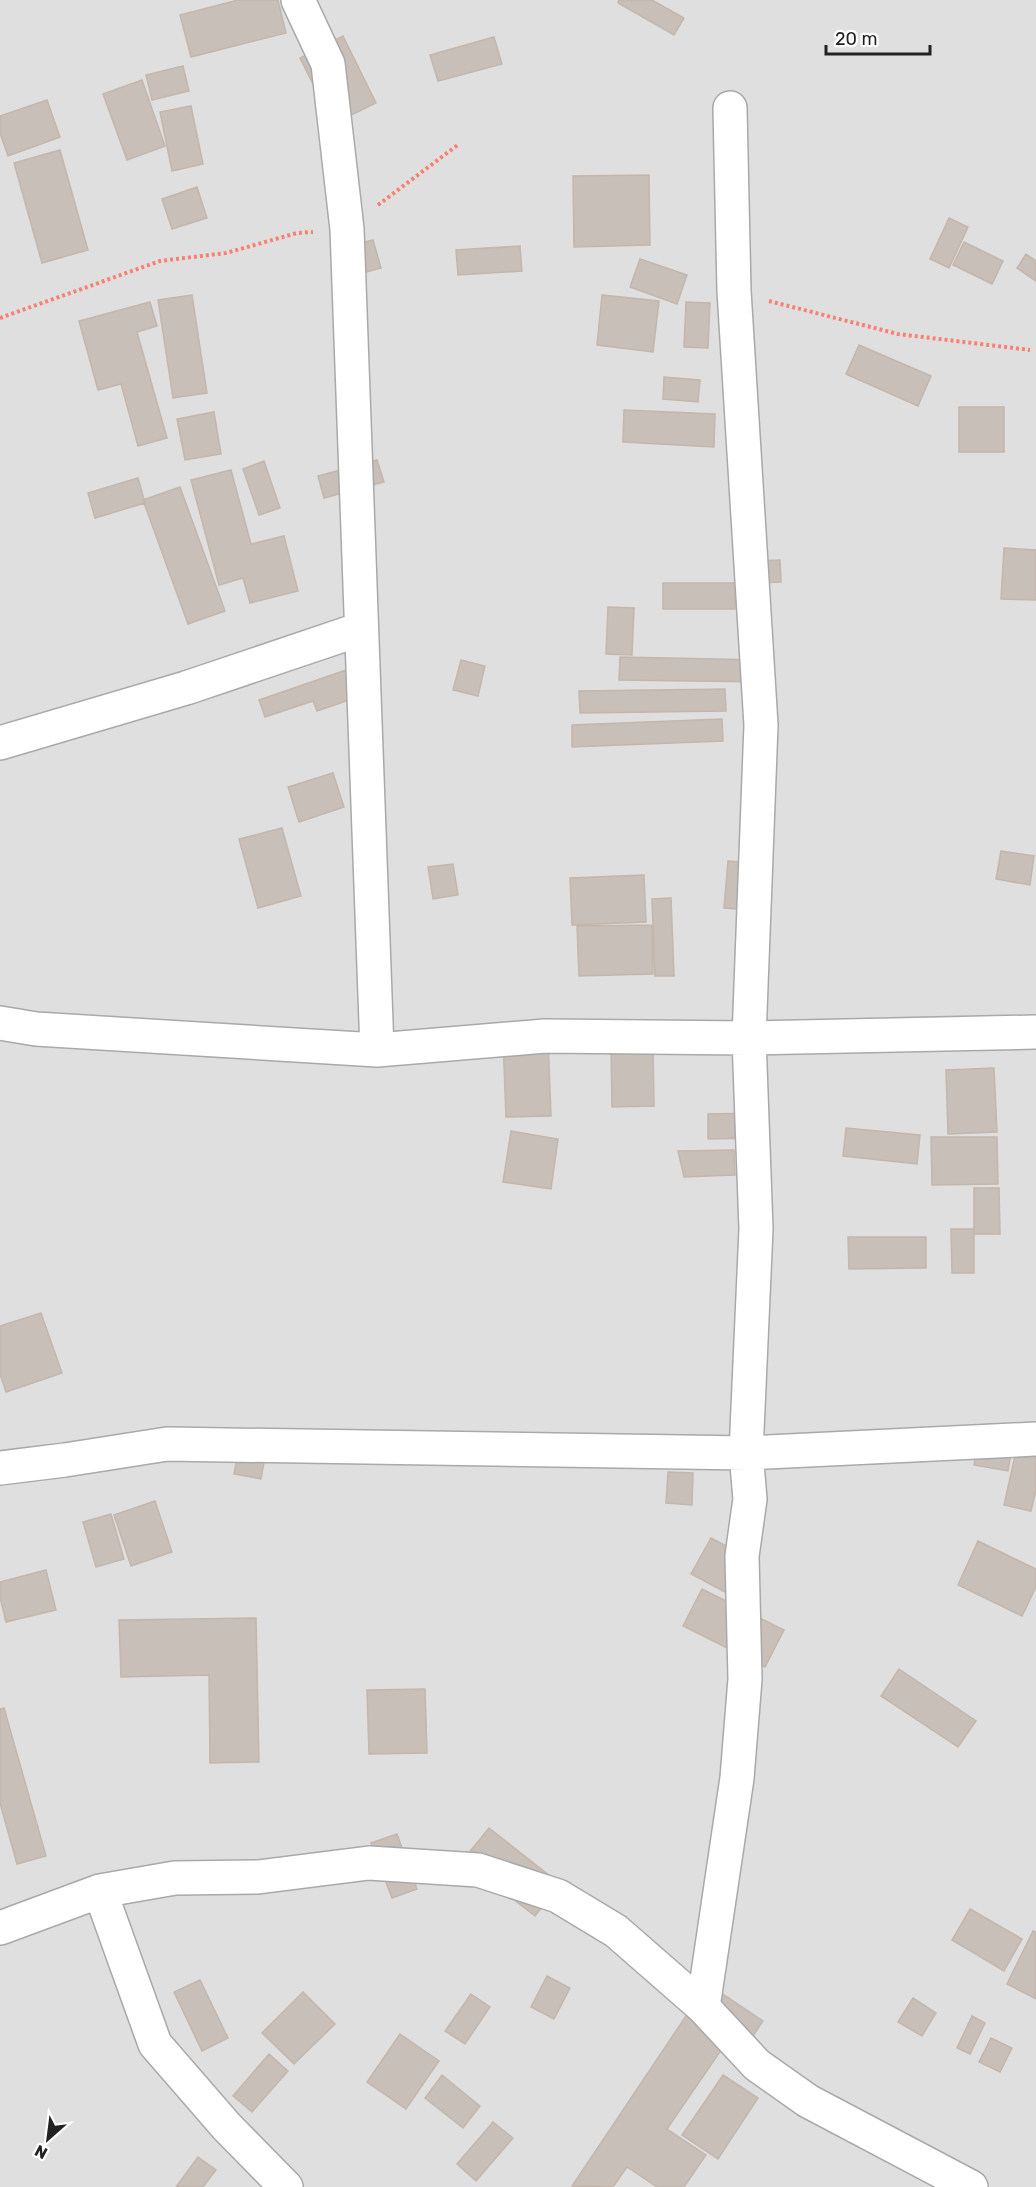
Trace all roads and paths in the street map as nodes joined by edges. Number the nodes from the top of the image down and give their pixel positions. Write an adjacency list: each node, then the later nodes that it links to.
1 (298, 0): 7 (street)
2 (730, 108): 4 (street)
3 (160, 261): 5 (path)
4 (734, 291): 6 (path); 11 (street)
5 (0, 318)
6 (1030, 350)
7 (361, 629): 8 (street); 12 (street)
8 (0, 742)
9 (0, 1023): 12 (street)
10 (1036, 1032): 11 (street)
11 (749, 1038): 12 (street); 14 (street)
12 (377, 1050)
13 (1036, 1439): 14 (street)
14 (746, 1454): 15 (street); 18 (street)
15 (0, 1467)
16 (100, 1891): 17 (street); 18 (street); 19 (street)
17 (0, 1928)
18 (703, 2007): 20 (street)
19 (286, 2187)
20 (971, 2187)

